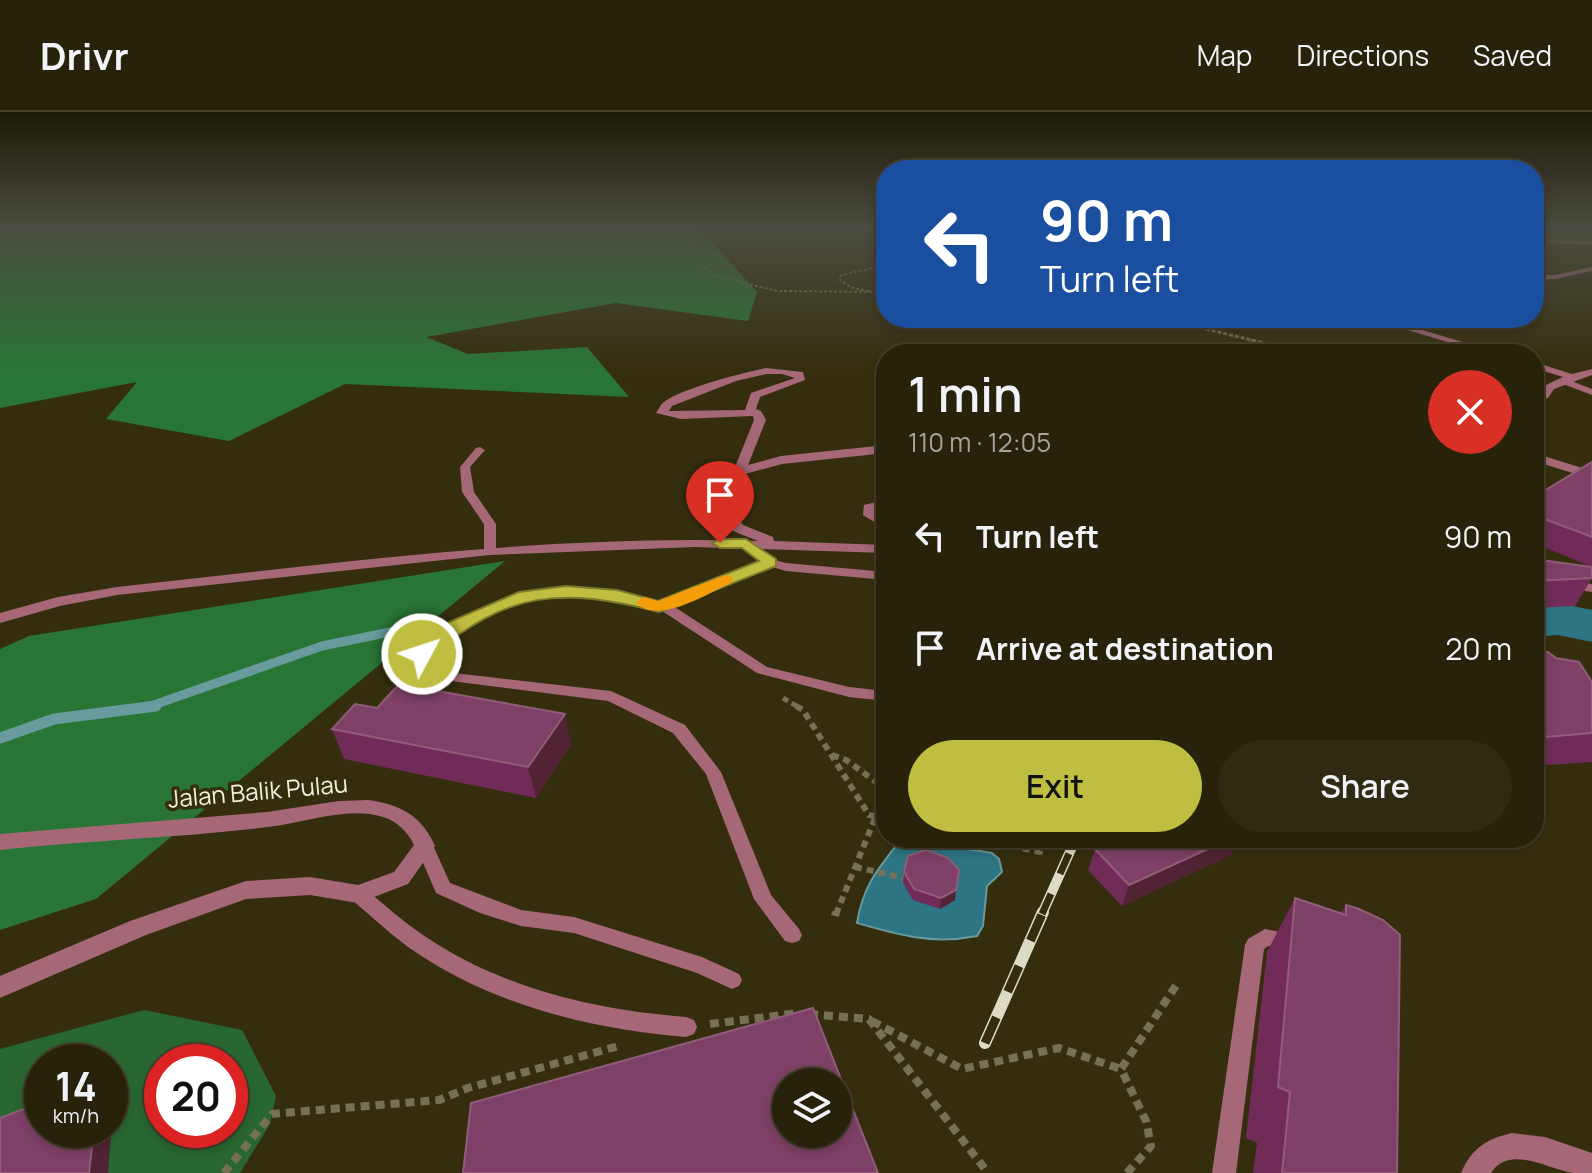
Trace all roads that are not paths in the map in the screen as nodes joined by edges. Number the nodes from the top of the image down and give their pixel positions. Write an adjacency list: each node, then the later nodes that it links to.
1 (1407, 328): 2 (street)
2 (1463, 344)
3 (1544, 369): 5 (street)
4 (1592, 372): 5 (street)
5 (1569, 379): 6 (lane); 7 (street)
6 (1592, 392)
7 (1544, 396)
8 (757, 413): 8 (street); 12 (street)
9 (480, 450): 19 (lane)
10 (876, 450): 12 (street)
11 (1544, 460): 13 (street)
12 (738, 472): 17 (street)
13 (1592, 475)
14 (876, 505): 15 (lane)
15 (876, 521)
16 (746, 544): 17 (street); 19 (street); 20 (lane)
17 (777, 544): 18 (street)
18 (876, 549)
19 (490, 551): 26 (street)
20 (771, 563): 22 (lane); 25 (lane)
21 (1545, 567): 24 (lane)
22 (876, 575)
23 (1544, 581): 24 (street)
24 (1585, 587)
25 (659, 607): 27 (lane); 31 (lane)
26 (1, 613)
27 (876, 695)
28 (0, 842): 29 (street, Jalan Balik Pulau)
29 (425, 846): 30 (street); 33 (lane)
30 (358, 894): 34 (street); 35 (lane)
31 (792, 935)
32 (1306, 947): 37 (lane)
33 (732, 980)
34 (0, 987)
35 (686, 1027)
36 (1592, 1167): 38 (street)
37 (1224, 1173)
38 (1475, 1173)

